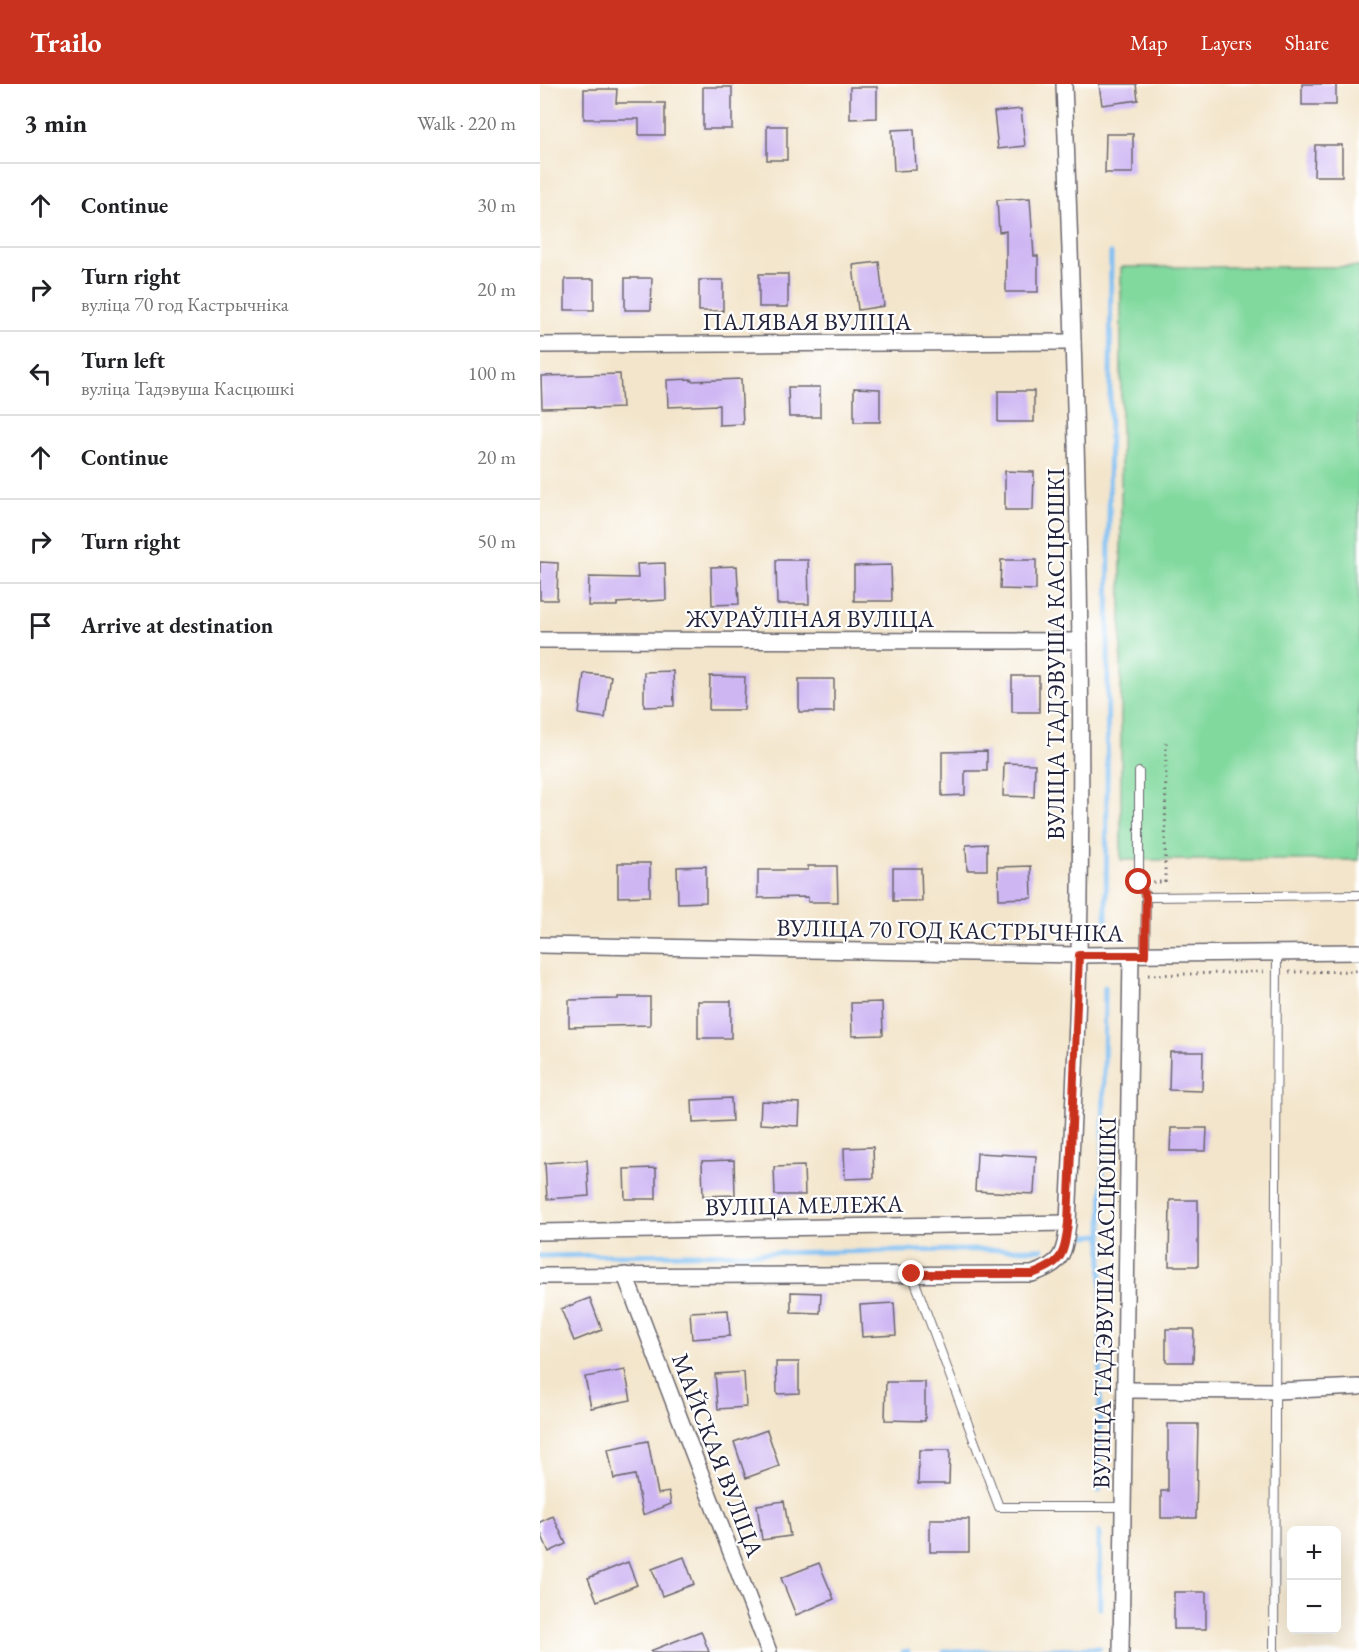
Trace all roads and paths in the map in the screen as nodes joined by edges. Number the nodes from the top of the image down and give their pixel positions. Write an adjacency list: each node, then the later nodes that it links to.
1 (1064, 84): 2 (street, ВУЛІЦА ТАДЭВУША КАСЦЮШКІ)
2 (1073, 342): 3 (street, ПАЛЯВАЯ ВУЛІЦА); 5 (street, ВУЛІЦА ТАДЭВУША КАСЦЮШКІ)
3 (540, 345)
4 (540, 640): 5 (street, ЖУРАЎЛІНАЯ ВУЛІЦА)
5 (1080, 641): 14 (street, ВУЛІЦА ТАДЭВУША КАСЦЮШКІ)
6 (1166, 739): 8 (path)
7 (1139, 772): 8 (lane)
8 (1139, 882): 10 (lane)
9 (1359, 895): 10 (lane)
10 (1146, 897): 15 (lane)
11 (540, 945): 14 (street, ВУЛІЦА 70 ГОД КАСТРЫЧНІКА)
12 (1359, 952): 13 (street, ВУЛІЦА 70 ГОД КАСТРЫЧНІКА)
13 (1277, 953): 15 (street, ВУЛІЦА 70 ГОД КАСТРЫЧНІКА); 17 (lane)
14 (1079, 955): 15 (street, ВУЛІЦА 70 ГОД КАСТРЫЧНІКА); 19 (street, ВУЛІЦА ТАДЭВУША КАСЦЮШКІ)
15 (1138, 955): 18 (street, ВУЛІЦА ТАДЭВУША КАСЦЮШКІ)
16 (1359, 971): 17 (path)
17 (1277, 972): 18 (path); 26 (lane)
18 (1131, 975): 25 (street, ВУЛІЦА ТАДЭВУША КАСЦЮШКІ)
19 (1068, 1223): 20 (street, ВУЛІЦА МЕЛЕЖА); 21 (street, ВУЛІЦА ТАДЭВУША КАСЦЮШКІ)
20 (540, 1232)
21 (912, 1274): 22 (street); 27 (lane)
22 (625, 1275): 23 (street); 28 (street, МАЙСКАЯ ВУЛІЦА)
23 (540, 1276)
24 (1359, 1387): 26 (street)
25 (1125, 1390): 26 (street); 27 (street, ВУЛІЦА ТАДЭВУША КАСЦЮШКІ)
26 (1276, 1391): 30 (lane)
27 (1123, 1507): 29 (street, ВУЛІЦА ТАДЭВУША КАСЦЮШКІ)
28 (769, 1652)
29 (1121, 1652)
30 (1274, 1652)

